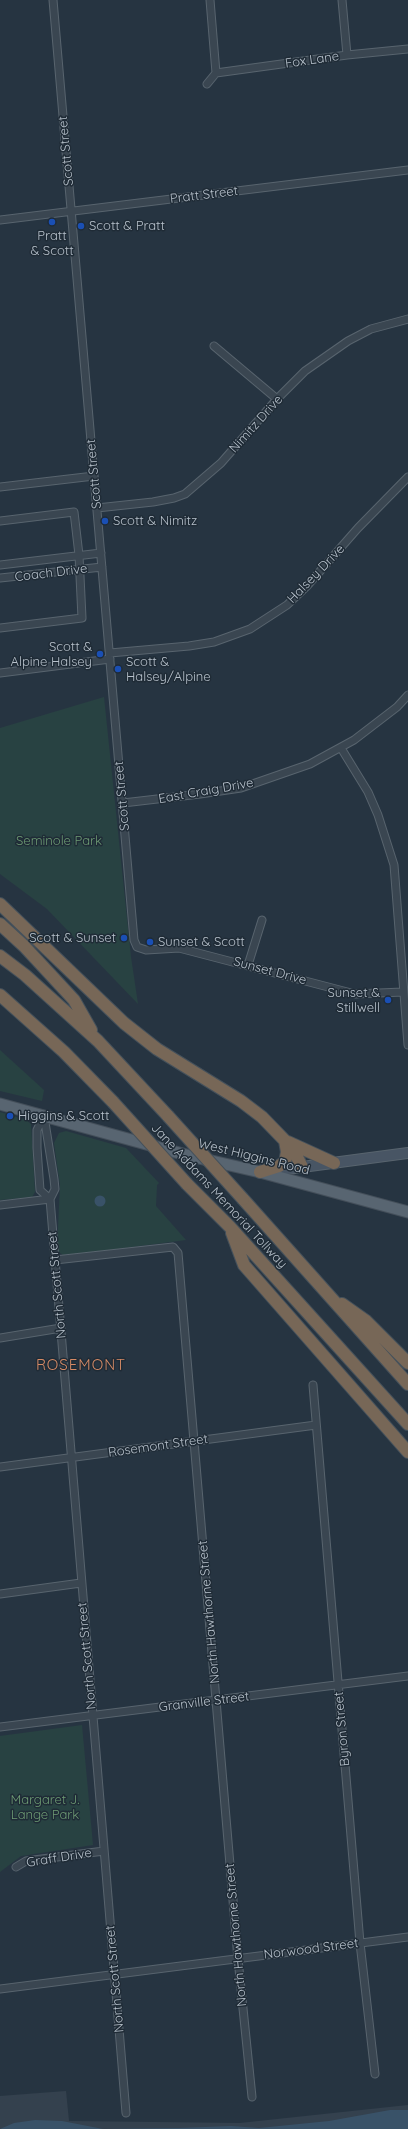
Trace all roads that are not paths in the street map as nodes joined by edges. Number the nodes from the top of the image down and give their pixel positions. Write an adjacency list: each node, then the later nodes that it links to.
1 (53, 0): 9 (street, Scott Street)
2 (210, 0): 6 (street)
3 (342, 0): 5 (street)
4 (408, 50): 5 (street, Fox Lane)
5 (347, 55): 6 (street, Fox Lane)
6 (216, 73): 7 (street)
7 (207, 84)
8 (408, 170): 9 (street, Pratt Street)
9 (72, 211): 10 (street, Pratt Street); 14 (street, Scott Street)
10 (0, 220)
11 (408, 319): 13 (street, Nimitz Drive)
12 (214, 346): 13 (street)
13 (277, 399): 17 (street, Nimitz Drive)
14 (94, 476): 16 (street); 17 (street, Scott Street)
15 (408, 477): 26 (street, Halsey Drive)
16 (0, 487)
17 (97, 508): 19 (street, Scott Street)
18 (0, 521): 20 (street)
19 (101, 553): 20 (street, Coach Drive); 22 (street, Scott Street)
20 (79, 556): 21 (street, Coach Drive); 23 (street)
21 (0, 566)
22 (102, 567): 23 (street, Coach Drive); 26 (street, Scott Street)
23 (80, 569): 24 (street, Coach Drive); 25 (street)
24 (0, 578)
25 (0, 628)
26 (110, 656): 27 (street, Halsey Drive); 30 (street, Scott Street)
27 (0, 673)
28 (408, 695): 29 (street, East Craig Drive)
29 (341, 748): 30 (street, East Craig Drive); 37 (street)
30 (123, 803): 34 (street, Scott Street)
31 (0, 904): 43 (highway)
32 (262, 920): 36 (street)
33 (0, 924): 39 (highway, Jane Addams Memorial Tollway)
34 (137, 947): 36 (street, Sunset Drive)
35 (0, 956): 39 (highway, Jane Addams Memorial Tollway)
36 (248, 965): 37 (street, Sunset Drive)
37 (403, 992): 40 (street)
38 (0, 995): 52 (highway, Jane Addams Memorial Tollway, bridge)
39 (98, 1041): 54 (highway, Jane Addams Memorial Tollway, bridge)
40 (408, 1045)
41 (0, 1104): 42 (main road, West Higgins Road)
42 (44, 1116): 47 (main road, West Higgins Road); 49 (street, North Scott Street); 49 (street, North Scott Street)
43 (285, 1141): 45 (highway); 46 (highway); 47 (highway)
44 (408, 1153): 45 (main road)
45 (334, 1163): 46 (main road)
46 (302, 1167): 47 (main road); 48 (main road)
47 (260, 1172): 48 (main road, West Higgins Road)
48 (307, 1185): 51 (main road, West Higgins Road)
49 (50, 1199): 50 (street); 53 (street, North Scott Street)
50 (0, 1205)
51 (408, 1212)
52 (230, 1227): 60 (highway, Jane Addams Memorial Tollway); 63 (highway)
53 (55, 1260): 55 (street, North Scott Street); 62 (street, North Hawthorne Street)
54 (328, 1295): 57 (highway); 58 (highway, Jane Addams Memorial Tollway)
55 (61, 1328): 56 (street); 64 (street, North Scott Street)
56 (0, 1338)
57 (408, 1363)
58 (408, 1384)
59 (313, 1385): 61 (street, Byron Street)
60 (408, 1424)
61 (316, 1425): 62 (street, Rosemont Street); 69 (street, Byron Street)
62 (194, 1441): 64 (street, Rosemont Street); 70 (street, North Hawthorne Street)
63 (408, 1452)
64 (72, 1457): 65 (street, Rosemont Street); 66 (street, North Scott Street)
65 (0, 1467)
66 (81, 1583): 67 (street); 71 (street, North Scott Street)
67 (0, 1594)
68 (408, 1676): 69 (street, Granville Street)
69 (338, 1685): 70 (street, Granville Street); 76 (street, Byron Street)
70 (216, 1700): 71 (street, Granville Street); 77 (street, North Hawthorne Street)
71 (92, 1716): 72 (street, Granville Street); 73 (street, North Scott Street)
72 (0, 1727)
73 (104, 1851): 74 (street, Graff Drive); 78 (street, North Scott Street)
74 (16, 1867)
75 (408, 1937): 76 (street, Norwood Street)
76 (360, 1943): 77 (street, Norwood Street); 80 (street, Byron Street)
77 (238, 1959): 78 (street, Norwood Street); 81 (street, North Hawthorne Street)
78 (115, 1974): 79 (street, Norwood Street); 82 (street, North Scott Street)
79 (0, 1990)
80 (375, 2074)
81 (252, 2097)
82 (126, 2113)

